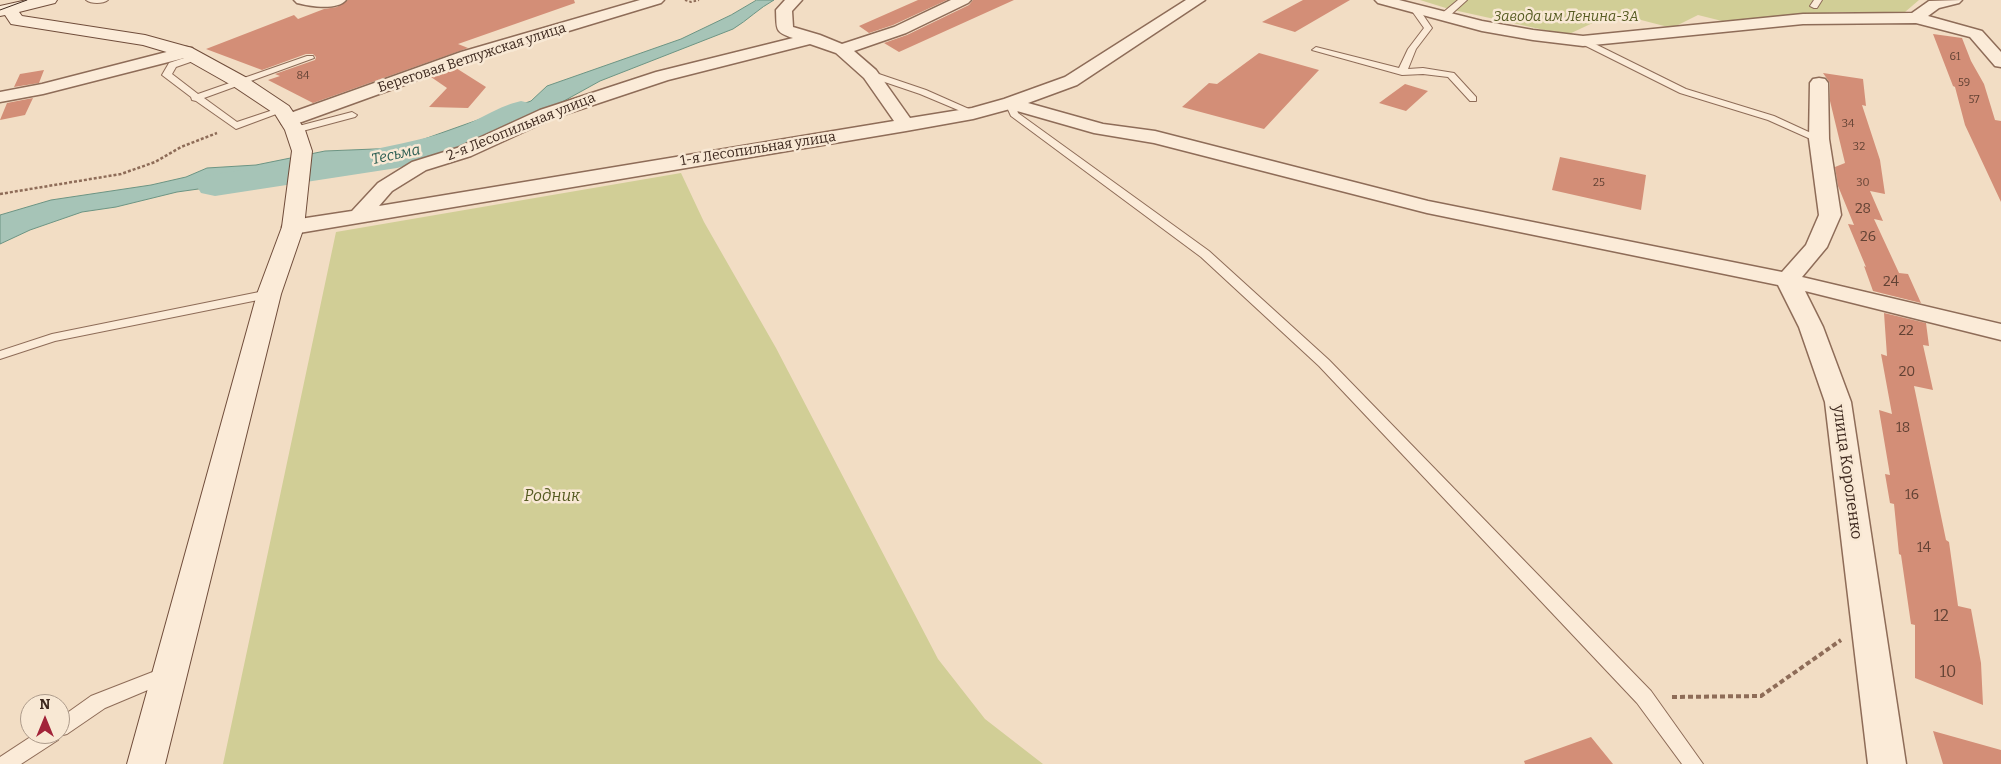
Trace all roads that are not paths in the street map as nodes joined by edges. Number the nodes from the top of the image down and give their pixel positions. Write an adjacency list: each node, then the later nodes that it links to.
1 (49, 0): 13 (main road)
2 (90, 0): 3 (lane)
3 (104, 0)
4 (302, 0): 5 (street)
5 (338, 0)
6 (656, 0): 34 (street, Береговая Ветлужская улица)
7 (794, 0): 17 (street)
8 (964, 0): 19 (street)
9 (1198, 0): 31 (street, 1-я Лесопильная улица)
10 (1383, 0): 14 (street)
11 (1463, 0): 15 (lane)
12 (1954, 0): 16 (street)
13 (5, 10): 21 (main road)
14 (1416, 11): 15 (street); 24 (lane)
15 (1443, 17): 18 (street)
16 (1916, 18): 18 (street); 23 (street)
17 (814, 38): 19 (street); 37 (street, 2-я Лесопильная улица)
18 (1583, 41): 36 (lane)
19 (842, 49): 25 (street)
20 (1316, 50): 24 (lane)
21 (191, 55): 26 (main road); 28 (street); 29 (lane)
22 (310, 58): 26 (lane)
23 (2001, 62)
24 (1402, 72): 30 (lane)
25 (870, 74): 32 (lane); 35 (street)
26 (240, 82): 29 (lane); 34 (main road)
27 (1819, 83): 36 (street)
28 (0, 97)
29 (195, 98): 34 (lane)
30 (1474, 99)
31 (1010, 103): 32 (street, 1-я Лесопильная улица); 39 (street); 48 (lane)
32 (973, 113): 35 (street, 1-я Лесопильная улица)
33 (352, 115): 34 (lane)
34 (289, 120): 38 (main road)
35 (906, 125): 37 (street, 1-я Лесопильная улица)
36 (1819, 139): 39 (street)
37 (360, 215): 38 (street, 1-я Лесопильная улица)
38 (293, 227): 40 (main road)
39 (1787, 280): 41 (street); 49 (street, улица Короленко)
40 (269, 294): 42 (lane); 43 (main road)
41 (2001, 332)
42 (0, 355)
43 (171, 672): 44 (lane); 47 (main road)
44 (70, 721)
45 (36, 744): 46 (lane)
46 (5, 764)
47 (146, 764)
48 (1693, 764)
49 (1887, 764)

